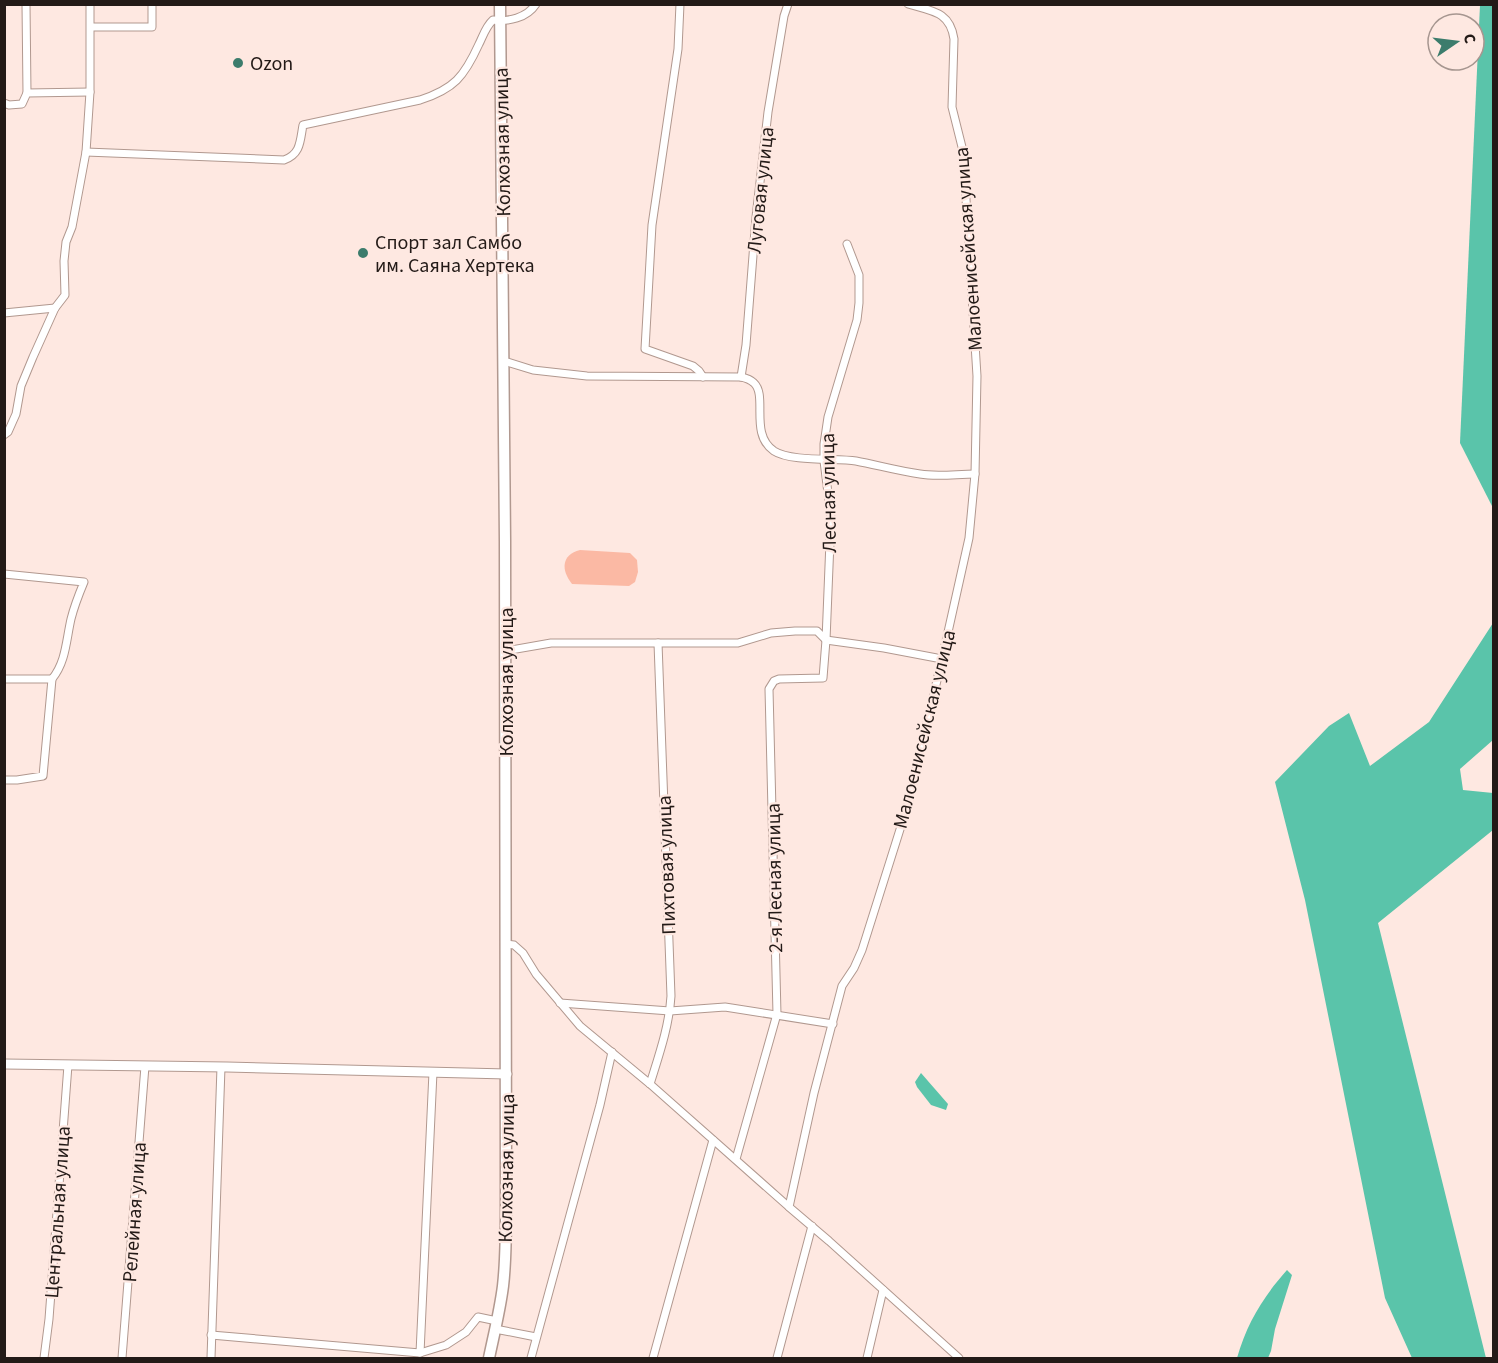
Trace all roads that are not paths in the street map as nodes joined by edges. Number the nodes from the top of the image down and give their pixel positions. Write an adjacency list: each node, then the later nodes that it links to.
1 (26, 4): 12 (street)
2 (90, 4): 10 (street)
3 (153, 4): 10 (street)
4 (500, 4): 9 (main road, Колхозная улица)
5 (536, 4): 9 (street)
6 (680, 4): 19 (street)
7 (788, 4): 20 (street, Луговая улица)
8 (908, 4): 23 (street, Малоенисейская улица)
9 (500, 21): 14 (street); 18 (main road, Колхозная улица)
10 (91, 27): 11 (street)
11 (90, 92): 12 (street); 14 (street)
12 (27, 93): 13 (street)
13 (4, 103)
14 (86, 152): 16 (street)
15 (847, 244): 22 (street, Лесная улица)
16 (55, 308): 17 (street); 21 (street)
17 (4, 313)
18 (504, 361): 19 (street); 27 (main road, Колхозная улица)
19 (703, 377): 20 (street)
20 (741, 377): 22 (street)
21 (4, 435)
22 (825, 461): 23 (street); 25 (street, Лесная улица)
23 (975, 474): 28 (street, Малоенисейская улица)
24 (4, 574): 30 (street)
25 (826, 640): 26 (street); 28 (street); 35 (street, 2-я Лесная улица)
26 (658, 643): 27 (street); 34 (street, Пихтовая улица)
27 (505, 651): 32 (main road, Колхозная улица)
28 (942, 659): 36 (street, Малоенисейская улица)
29 (4, 679): 30 (street)
30 (52, 679): 31 (street)
31 (4, 780)
32 (506, 944): 33 (street); 43 (main road, Колхозная улица)
33 (560, 1003): 34 (street); 37 (street)
34 (670, 1011): 35 (street); 44 (street, Пихтовая улица)
35 (777, 1014): 36 (street); 46 (street, 2-я Лесная улица)
36 (833, 1023): 47 (street, Малоенисейская улица)
37 (612, 1052): 44 (street); 52 (street)
38 (4, 1064): 39 (street)
39 (68, 1065): 40 (street); 54 (street, Центральная улица)
40 (145, 1066): 41 (street); 55 (street, Релейная улица)
41 (221, 1067): 42 (street); 51 (street)
42 (433, 1072): 43 (street); 53 (street)
43 (507, 1074): 50 (main road, Колхозная улица)
44 (651, 1084): 45 (street)
45 (713, 1140): 46 (street); 59 (street)
46 (736, 1159): 47 (street)
47 (789, 1207): 48 (street)
48 (812, 1226): 49 (street); 60 (street)
49 (884, 1290): 61 (street); 62 (street)
50 (496, 1325): 52 (street); 53 (street); 57 (main road, Колхозная улица)
51 (211, 1335): 53 (street); 56 (street)
52 (536, 1336): 58 (street)
53 (420, 1353)
54 (44, 1359)
55 (122, 1359)
56 (210, 1359)
57 (489, 1359)
58 (531, 1359)
59 (653, 1359)
60 (777, 1359)
61 (867, 1359)
62 (959, 1359)

